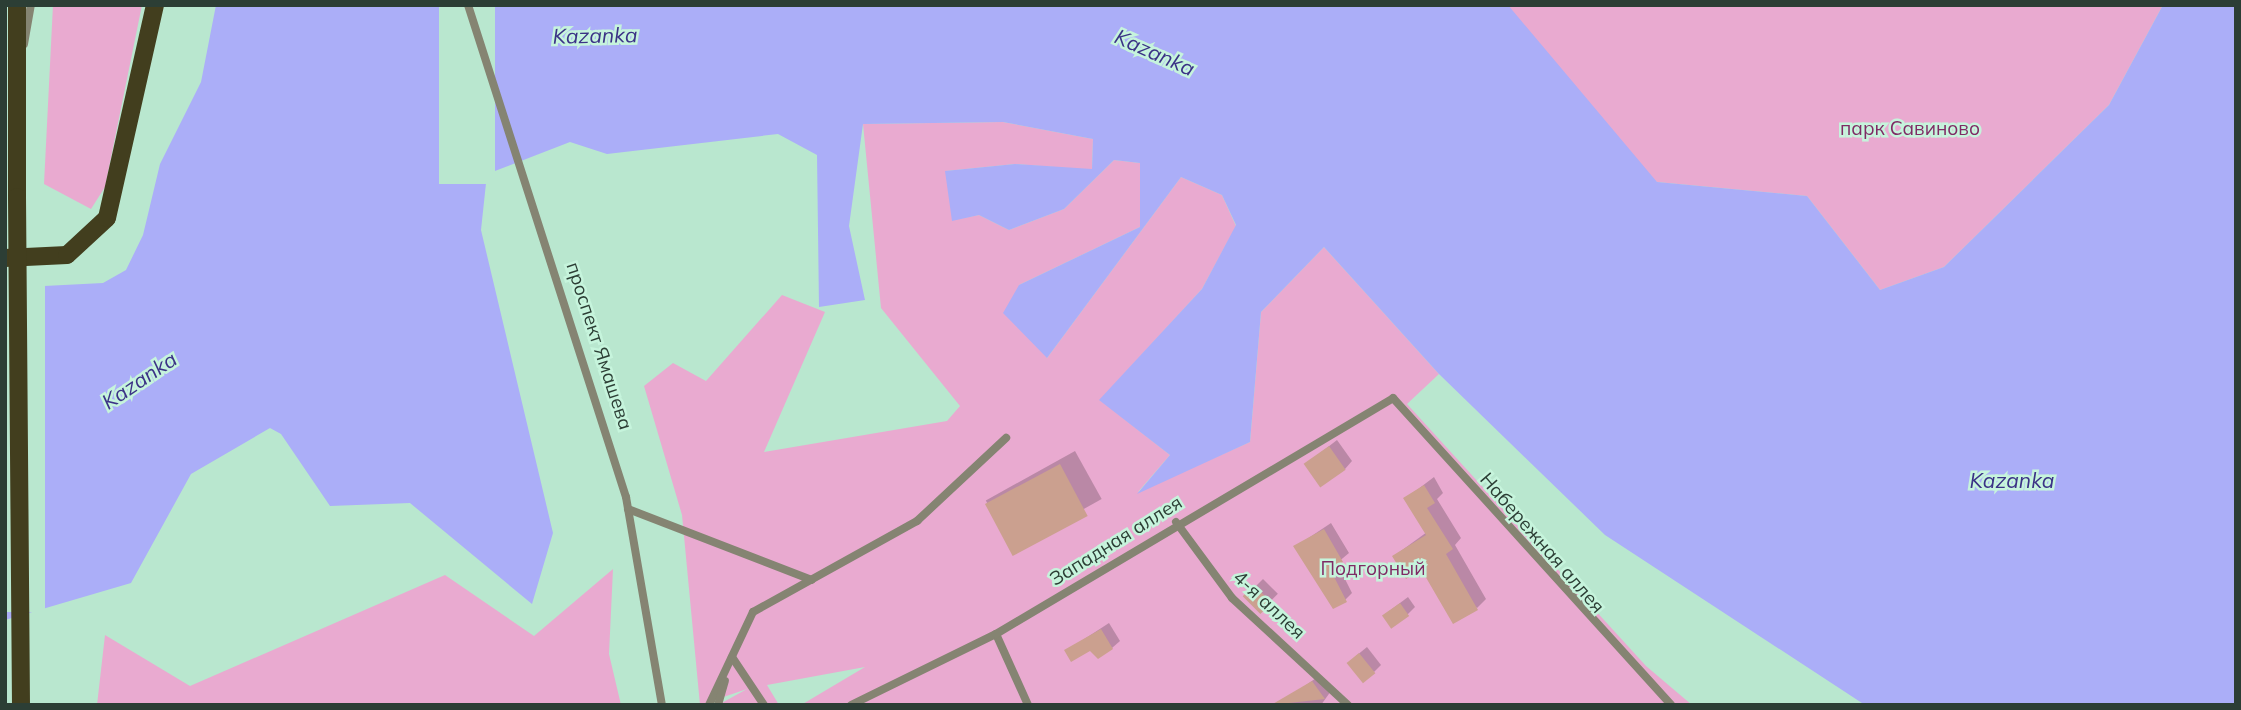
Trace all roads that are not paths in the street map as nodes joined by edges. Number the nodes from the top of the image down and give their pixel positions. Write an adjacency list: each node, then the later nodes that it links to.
1 (17, 5): 5 (main road)
2 (31, 5): 5 (lane)
3 (155, 5): 6 (main road)
4 (468, 5): 9 (lane, проспект Ямашева)
5 (16, 89): 14 (main road, bridge)
6 (5, 258)
7 (1394, 398): 10 (lane, Западная аллея); 22 (lane, Набережная аллея)
8 (1006, 438): 11 (lane)
9 (628, 509): 11 (lane); 15 (lane, проспект Ямашева)
10 (1176, 522): 12 (lane, Западная аллея); 21 (lane, 4-я аллея)
11 (812, 580): 13 (lane)
12 (996, 634): 19 (lane, Западная аллея); 20 (lane)
13 (732, 657): 16 (lane); 17 (lane); 18 (lane)
14 (20, 705)
15 (662, 705)
16 (709, 705)
17 (718, 705)
18 (764, 705)
19 (851, 705)
20 (1028, 705)
21 (1348, 705)
22 (1671, 705)

